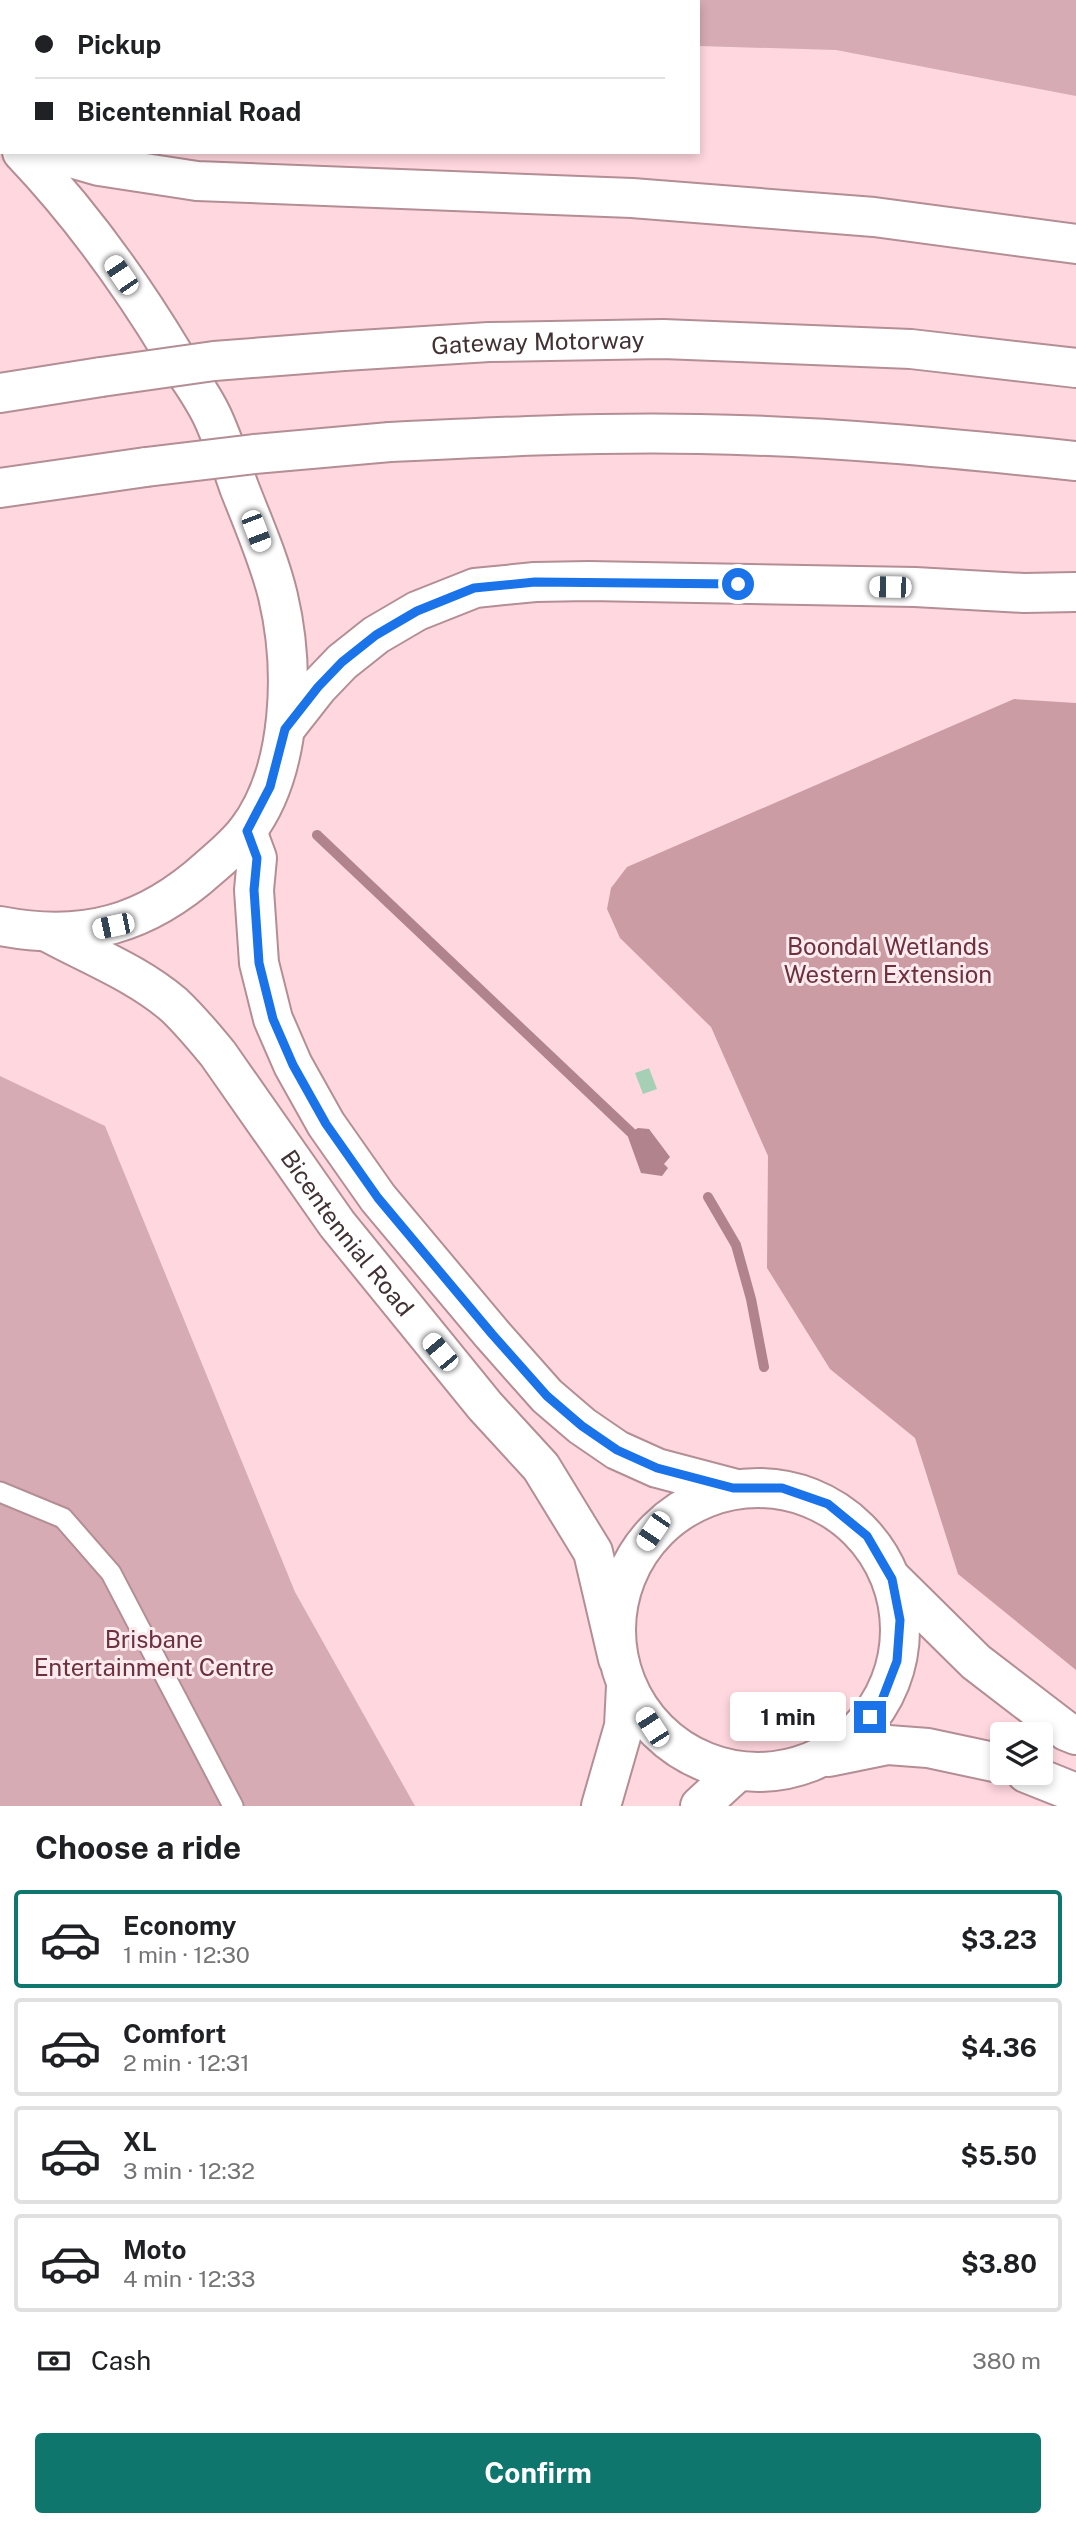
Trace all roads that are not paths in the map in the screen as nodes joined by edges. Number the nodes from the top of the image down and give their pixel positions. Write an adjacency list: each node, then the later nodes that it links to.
1 (24, 154): 9 (main road)
2 (57, 154): 3 (main road)
3 (1076, 244)
4 (1076, 368): 5 (main road, Gateway Motorway, bridge)
5 (0, 393)
6 (1076, 461): 7 (main road, bridge)
7 (0, 488)
8 (1076, 592): 9 (main road)
9 (285, 729): 10 (main road)
10 (247, 831): 12 (main road); 13 (main road, Bicentennial Road)
11 (0, 926): 12 (main road)
12 (49, 933): 16 (main road, Bicentennial Road)
13 (733, 1488): 15 (main road, Bicentennial Road); 16 (main road, Bicentennial Road)
14 (0, 1492): 23 (lane)
15 (892, 1579): 17 (main road, Bicentennial Road); 18 (main road, Bicentennial Road)
16 (622, 1673): 20 (main road, Bicentennial Road); 24 (main road)
17 (1076, 1735)
18 (823, 1758): 19 (main road, Bicentennial Road); 20 (main road, Bicentennial Road)
19 (990, 1761)
20 (737, 1772): 25 (main road)
21 (1053, 1784): 22 (main road)
22 (1076, 1793)
23 (233, 1806)
24 (601, 1806)
25 (700, 1806)

